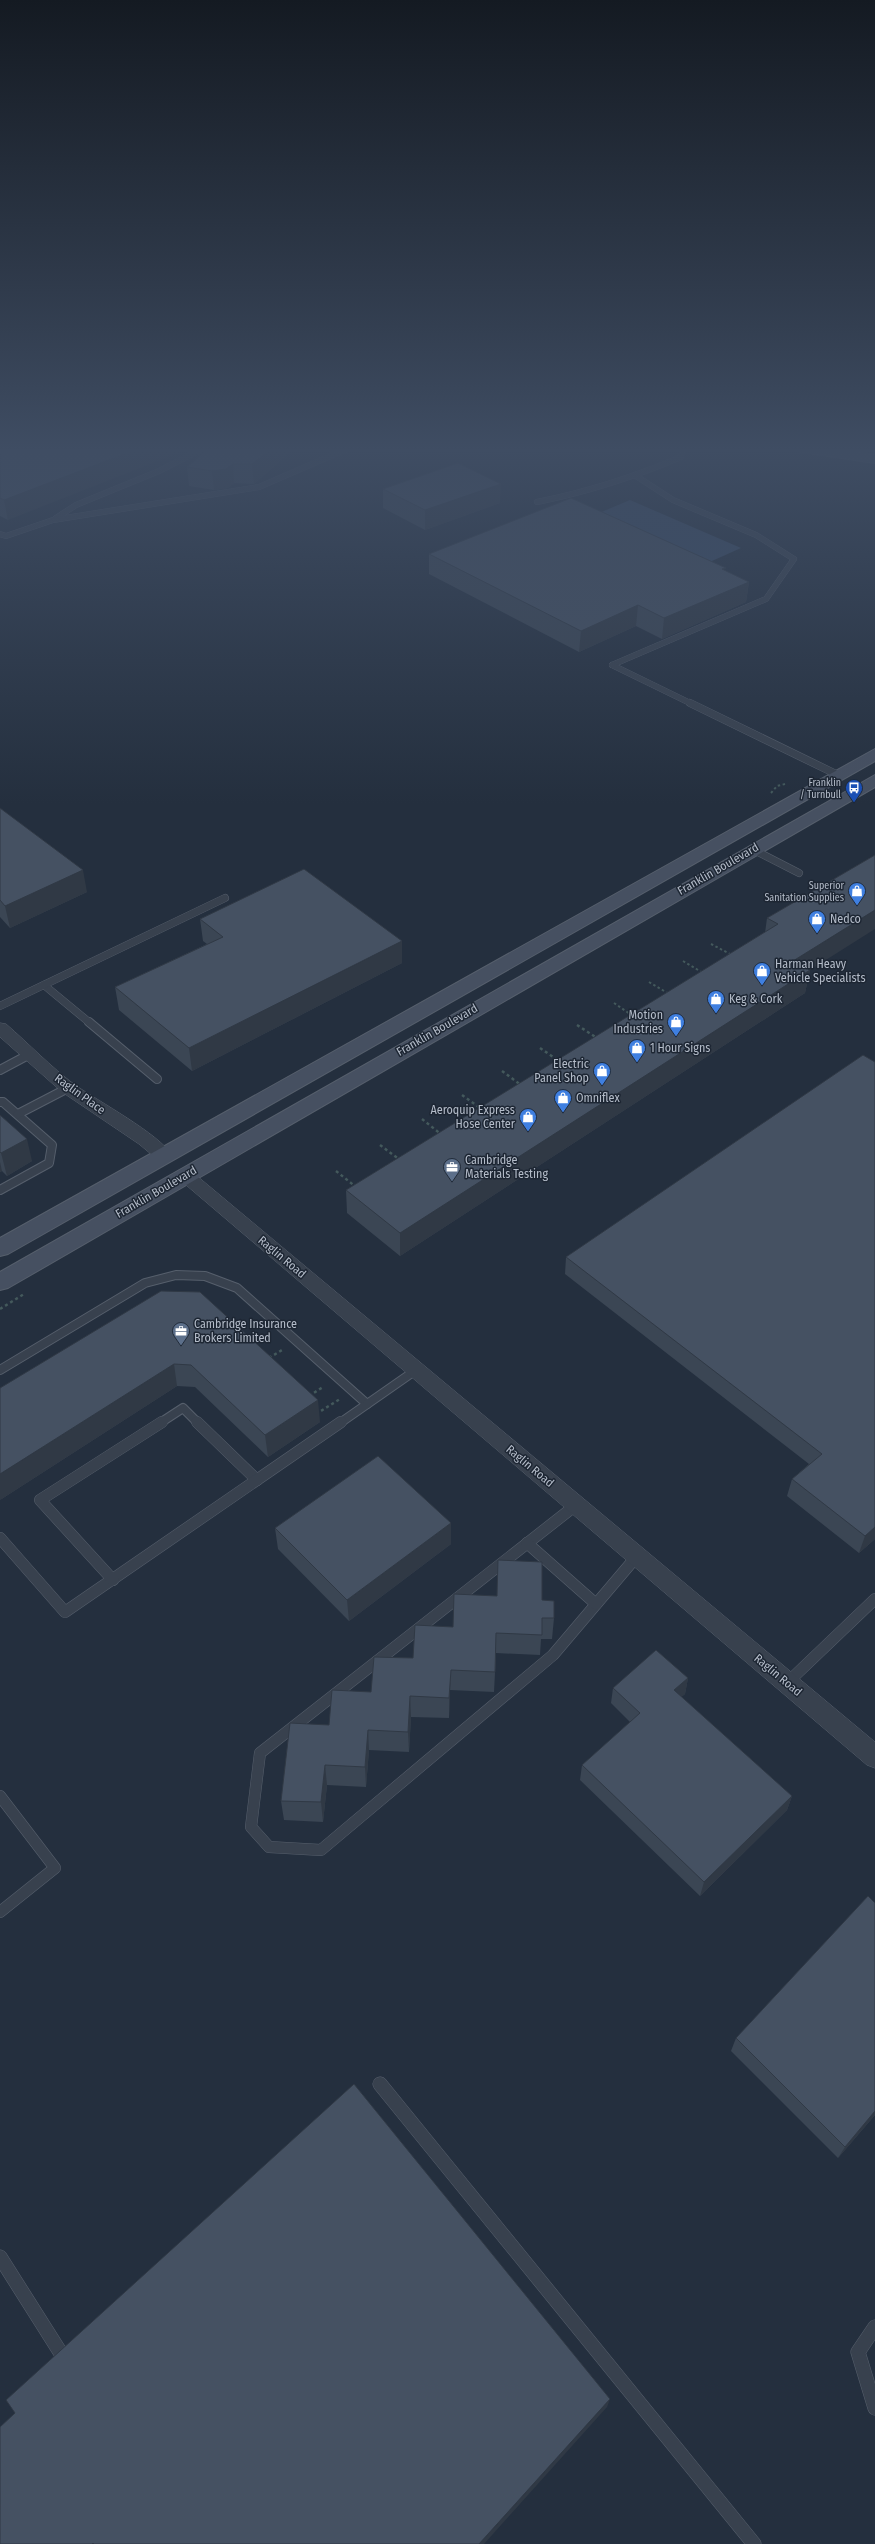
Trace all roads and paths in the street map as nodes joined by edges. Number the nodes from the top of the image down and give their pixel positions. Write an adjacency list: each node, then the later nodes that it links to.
1 (789, 567): 3 (lane)
2 (875, 754): 3 (main road, Franklin Boulevard)
3 (838, 775): 36 (main road, Franklin Boulevard)
4 (875, 780): 5 (main road, Franklin Boulevard)
5 (752, 849): 6 (lane); 39 (main road, Franklin Boulevard)
6 (799, 873)
7 (225, 898): 13 (lane)
8 (711, 944): 9 (path)
9 (736, 956)
10 (683, 961): 11 (path)
11 (706, 975)
12 (649, 982): 14 (path)
13 (44, 985): 16 (lane); 26 (lane)
14 (672, 996)
15 (614, 1003): 17 (path)
16 (0, 1006)
17 (637, 1018)
18 (577, 1025): 20 (path)
19 (0, 1028): 22 (street, Raglin Place)
20 (600, 1040)
21 (540, 1048): 23 (path)
22 (30, 1054): 24 (lane); 28 (street, Raglin Place)
23 (563, 1063)
24 (0, 1070)
25 (502, 1071): 27 (path)
26 (157, 1078)
27 (524, 1087)
28 (68, 1088): 32 (lane); 36 (street, Raglin Place)
29 (462, 1095): 31 (path)
30 (0, 1102): 32 (lane)
31 (485, 1111)
32 (18, 1114): 41 (lane)
33 (422, 1119): 34 (path)
34 (444, 1136)
35 (380, 1145): 37 (path)
36 (163, 1155): 42 (main road, Franklin Boulevard)
37 (402, 1162)
38 (336, 1171): 40 (path)
39 (185, 1175): 43 (main road, Franklin Boulevard); 47 (street, Raglin Road)
40 (359, 1189)
41 (0, 1190)
42 (0, 1248)
43 (0, 1282)
44 (272, 1356): 45 (path)
45 (266, 1360)
46 (0, 1370): 51 (lane)
47 (416, 1370): 51 (lane); 54 (street, Raglin Road)
48 (314, 1393): 50 (path)
49 (344, 1397): 52 (path)
50 (306, 1398)
51 (366, 1404): 53 (lane)
52 (312, 1410)
53 (256, 1480): 58 (lane); 58 (lane)
54 (576, 1505): 56 (lane); 57 (street, Raglin Road)
55 (0, 1538): 58 (lane)
56 (527, 1543): 60 (lane); 60 (lane)
57 (637, 1556): 60 (lane); 61 (street, Raglin Road)
58 (112, 1580)
59 (875, 1599): 61 (lane)
60 (596, 1604)
61 (787, 1683): 62 (street, Raglin Road)
62 (875, 1757)
63 (0, 1796): 64 (lane)
64 (0, 1912)
65 (380, 2084): 70 (lane)
66 (0, 2257): 68 (lane)
67 (875, 2327): 69 (lane)
68 (62, 2356)
69 (875, 2408)
70 (754, 2544)

